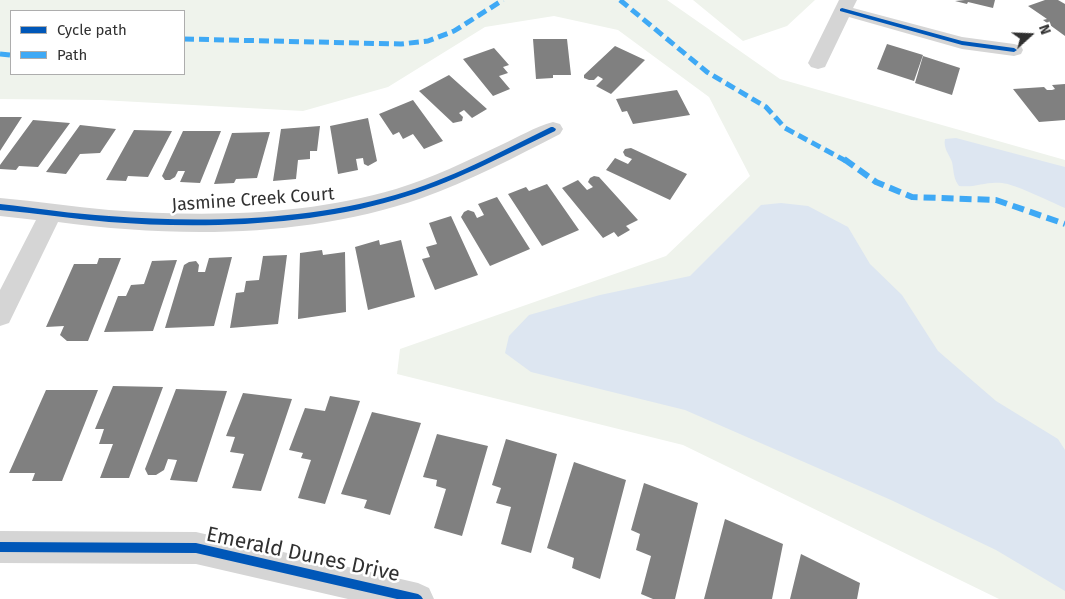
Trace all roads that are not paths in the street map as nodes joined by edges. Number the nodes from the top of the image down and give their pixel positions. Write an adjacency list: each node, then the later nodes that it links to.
1 (845, 5): 2 (street); 3 (street)
2 (1014, 50)
3 (818, 63)
4 (553, 129): 6 (street, Jasmine Creek Court)
5 (0, 207): 6 (street, Jasmine Creek Court)
6 (51, 213): 7 (street)
7 (0, 315)
8 (0, 547): 9 (street, Emerald Dunes Drive)
9 (418, 599)

